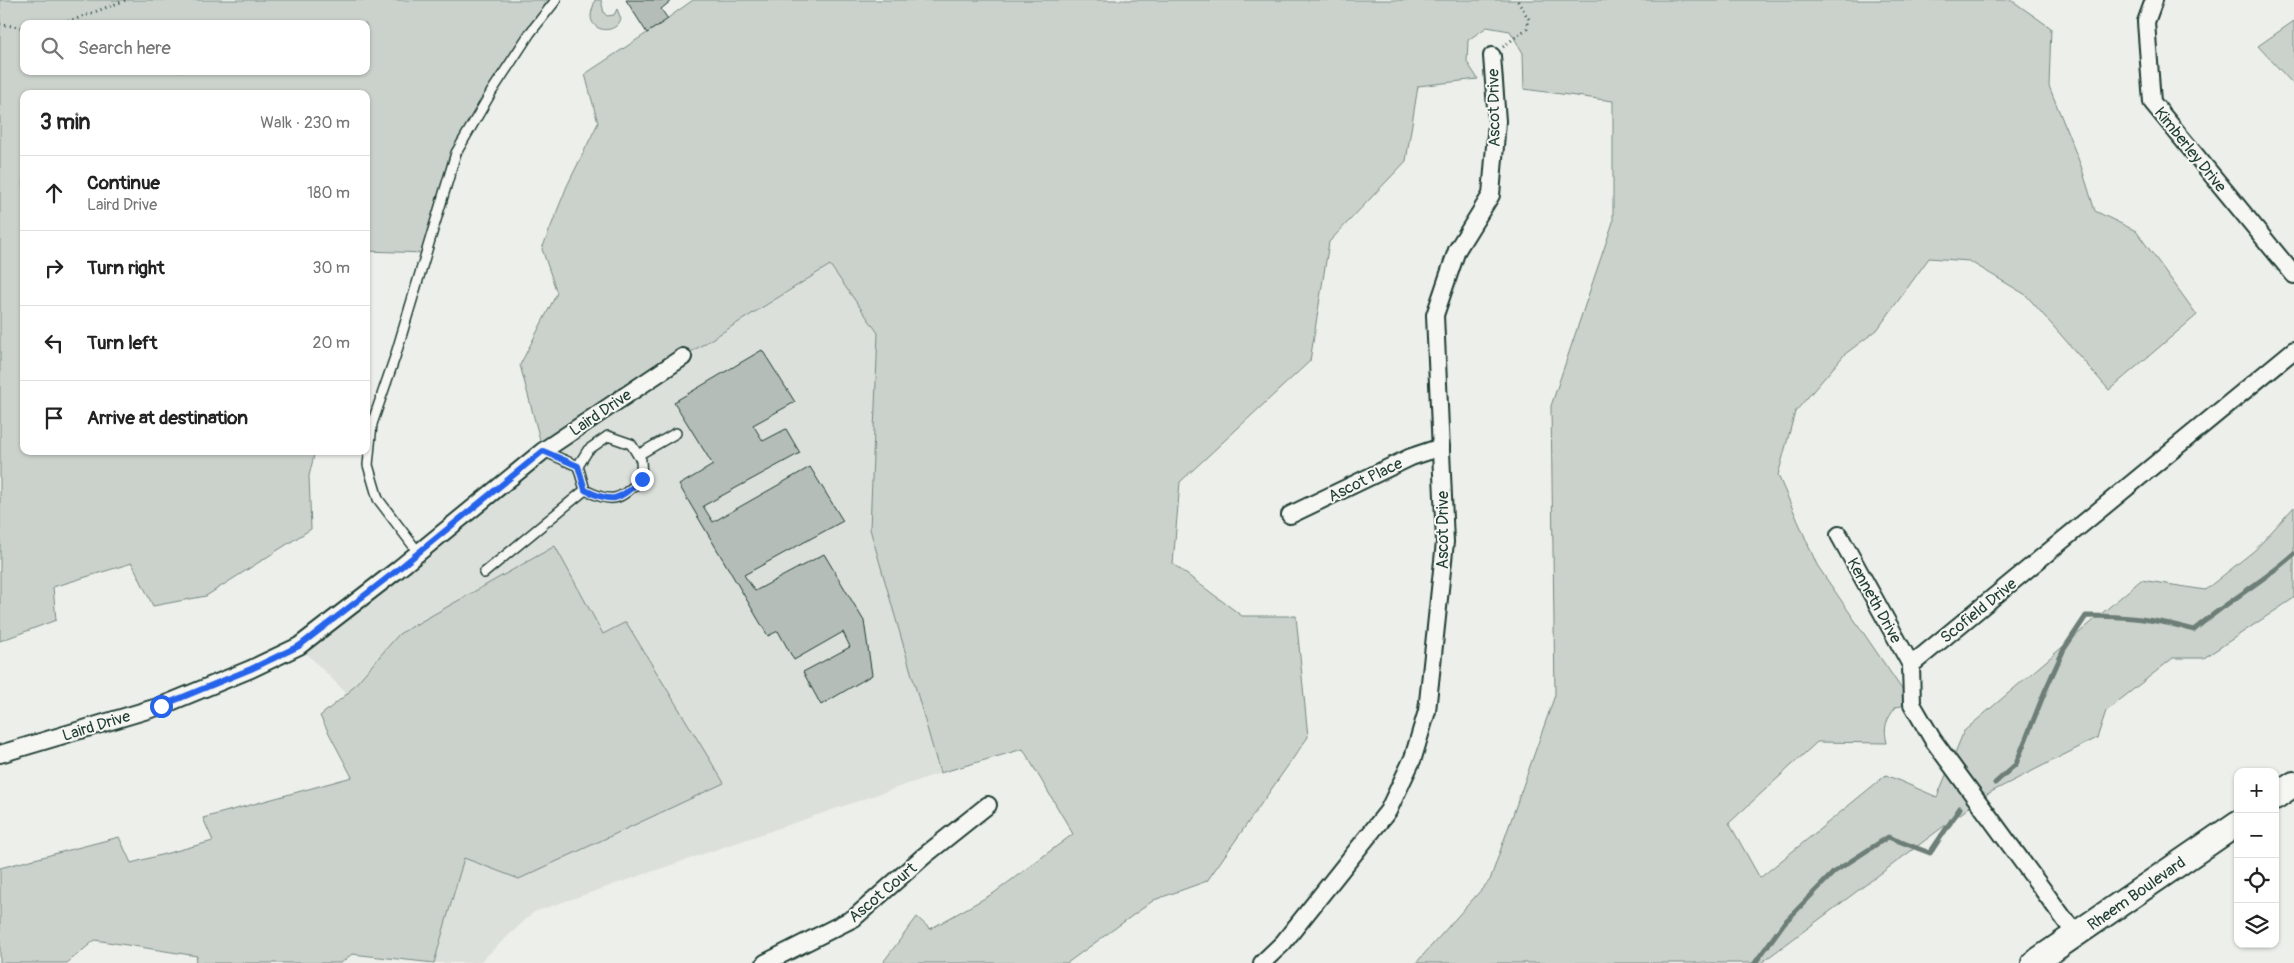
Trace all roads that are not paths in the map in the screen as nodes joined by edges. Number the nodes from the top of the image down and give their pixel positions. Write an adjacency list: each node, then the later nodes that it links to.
1 (556, 0): 8 (lane)
2 (2154, 0): 4 (street, Kimberley Drive)
3 (1492, 56): 9 (street, Ascot Drive)
4 (2294, 276)
5 (2294, 350): 19 (street, Scofield Drive)
6 (683, 357): 10 (street, Laird Drive)
7 (676, 433): 12 (lane)
8 (370, 444)
9 (1441, 446): 15 (street, Ascot Place); 27 (street, Ascot Drive)
10 (543, 451): 13 (lane); 17 (street, Laird Drive)
11 (369, 455): 17 (lane)
12 (638, 455): 13 (lane); 14 (lane)
13 (578, 466): 14 (lane)
14 (585, 490): 18 (lane)
15 (1290, 515)
16 (1839, 535): 19 (street, Kenneth Drive)
17 (418, 552): 20 (street, Laird Drive)
18 (484, 574)
19 (1911, 665): 25 (street)
20 (0, 754)
21 (2294, 784): 22 (street)
22 (2279, 794)
23 (988, 806): 26 (street, Ascot Court)
24 (2234, 826): 25 (street, Rheem Boulevard)
25 (2076, 935): 28 (street, Rheem Boulevard)
26 (765, 963)
27 (1262, 963)
28 (2034, 963)

